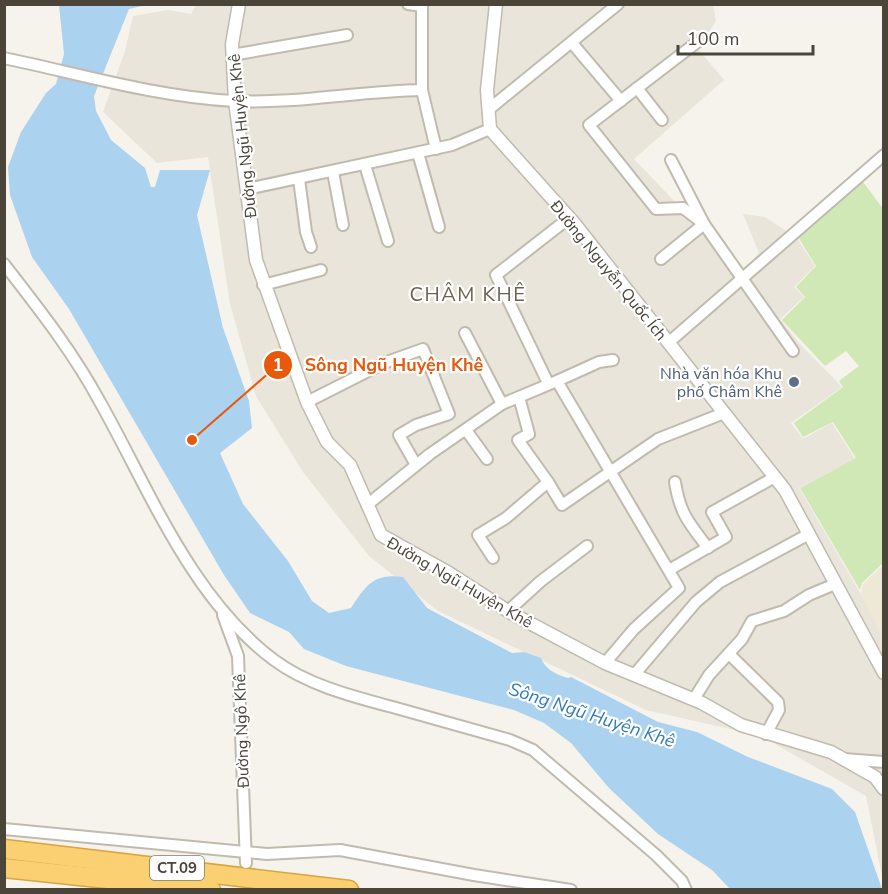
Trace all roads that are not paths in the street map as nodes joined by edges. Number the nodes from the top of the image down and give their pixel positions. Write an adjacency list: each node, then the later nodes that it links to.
1 (239, 4): 9 (street, Đường Ngũ Huyện Khê)
2 (408, 4): 5 (street)
3 (496, 4): 15 (street)
4 (618, 4): 7 (street)
5 (422, 5): 12 (street)
6 (347, 35): 9 (street)
7 (572, 43): 14 (street); 15 (street)
8 (696, 43): 11 (street)
9 (232, 55): 13 (street, Đường Ngũ Huyện Khê)
10 (4, 58): 13 (street)
11 (637, 88): 14 (street); 16 (street)
12 (422, 90): 13 (street); 18 (street)
13 (235, 101): 25 (street, Đường Ngũ Huyện Khê)
14 (621, 101): 27 (street)
15 (489, 110): 17 (street)
16 (662, 120)
17 (490, 129): 18 (street); 26 (street, Đường Nguyễn Quốc Ích)
18 (435, 148): 19 (street)
19 (418, 153): 22 (street); 29 (street)
20 (884, 155): 35 (street)
21 (671, 160): 27 (street)
22 (365, 165): 23 (street); 30 (street)
23 (333, 172): 24 (street); 28 (street)
24 (299, 178): 25 (street); 31 (street)
25 (247, 189): 36 (street, Đường Ngũ Huyện Khê)
26 (569, 218): 38 (street, Đường Nguyễn Quốc Ích); 41 (street)
27 (704, 224): 32 (street); 35 (street)
28 (343, 225)
29 (439, 227)
30 (388, 241)
31 (310, 247)
32 (662, 259)
33 (4, 264): 60 (street)
34 (321, 270): 36 (street)
35 (742, 280): 38 (street); 39 (street)
36 (263, 285): 43 (street, Đường Ngũ Huyện Khê)
37 (465, 333): 44 (street)
38 (668, 343): 45 (street, Đường Nguyễn Quốc Ích)
39 (793, 351)
40 (613, 360): 41 (street)
41 (553, 382): 42 (street); 49 (street)
42 (519, 397): 44 (street); 51 (street)
43 (307, 402): 48 (street); 53 (street, Đường Ngũ Huyện Khê)
44 (502, 404): 46 (street)
45 (724, 413): 49 (street); 50 (street, Đường Nguyễn Quốc Ích)
46 (466, 430): 47 (street); 48 (street)
47 (487, 459)
48 (416, 465): 53 (street)
49 (612, 470): 51 (street); 58 (street)
50 (774, 477): 54 (street, Đường Nguyễn Quốc Ích); 56 (street)
51 (548, 482): 57 (street)
52 (675, 482): 56 (street)
53 (367, 505): 61 (street, Đường Ngũ Huyện Khê)
54 (809, 534): 59 (street, Đường Nguyễn Quốc Ích); 65 (street)
55 (587, 546): 61 (street)
56 (708, 548): 58 (street)
57 (493, 558)
58 (669, 570): 63 (street)
59 (836, 584): 62 (street); 64 (street, Đường Nguyễn Quốc Ích)
60 (218, 604): 73 (street, Đường Ngô Khê); 78 (street)
61 (508, 611): 63 (street, Đường Ngũ Huyện Khê)
62 (729, 654): 66 (street); 67 (street)
63 (605, 663): 65 (street, Đường Ngũ Huyện Khê)
64 (884, 673)
65 (634, 675): 66 (street, Đường Ngũ Huyện Khê)
66 (694, 699): 67 (street, Đường Ngũ Huyện Khê)
67 (766, 734): 68 (street, Đường Ngũ Huyện Khê)
68 (843, 759): 69 (street); 70 (street, Đường Ngũ Huyện Khê)
69 (884, 762)
70 (884, 789)
71 (4, 829): 73 (street)
72 (4, 849): 76 (highway, CT.09)
73 (246, 858): 77 (street)
74 (4, 868): 75 (highway, CT.09)
75 (211, 890)
76 (349, 890)
77 (571, 890)
78 (686, 890)

